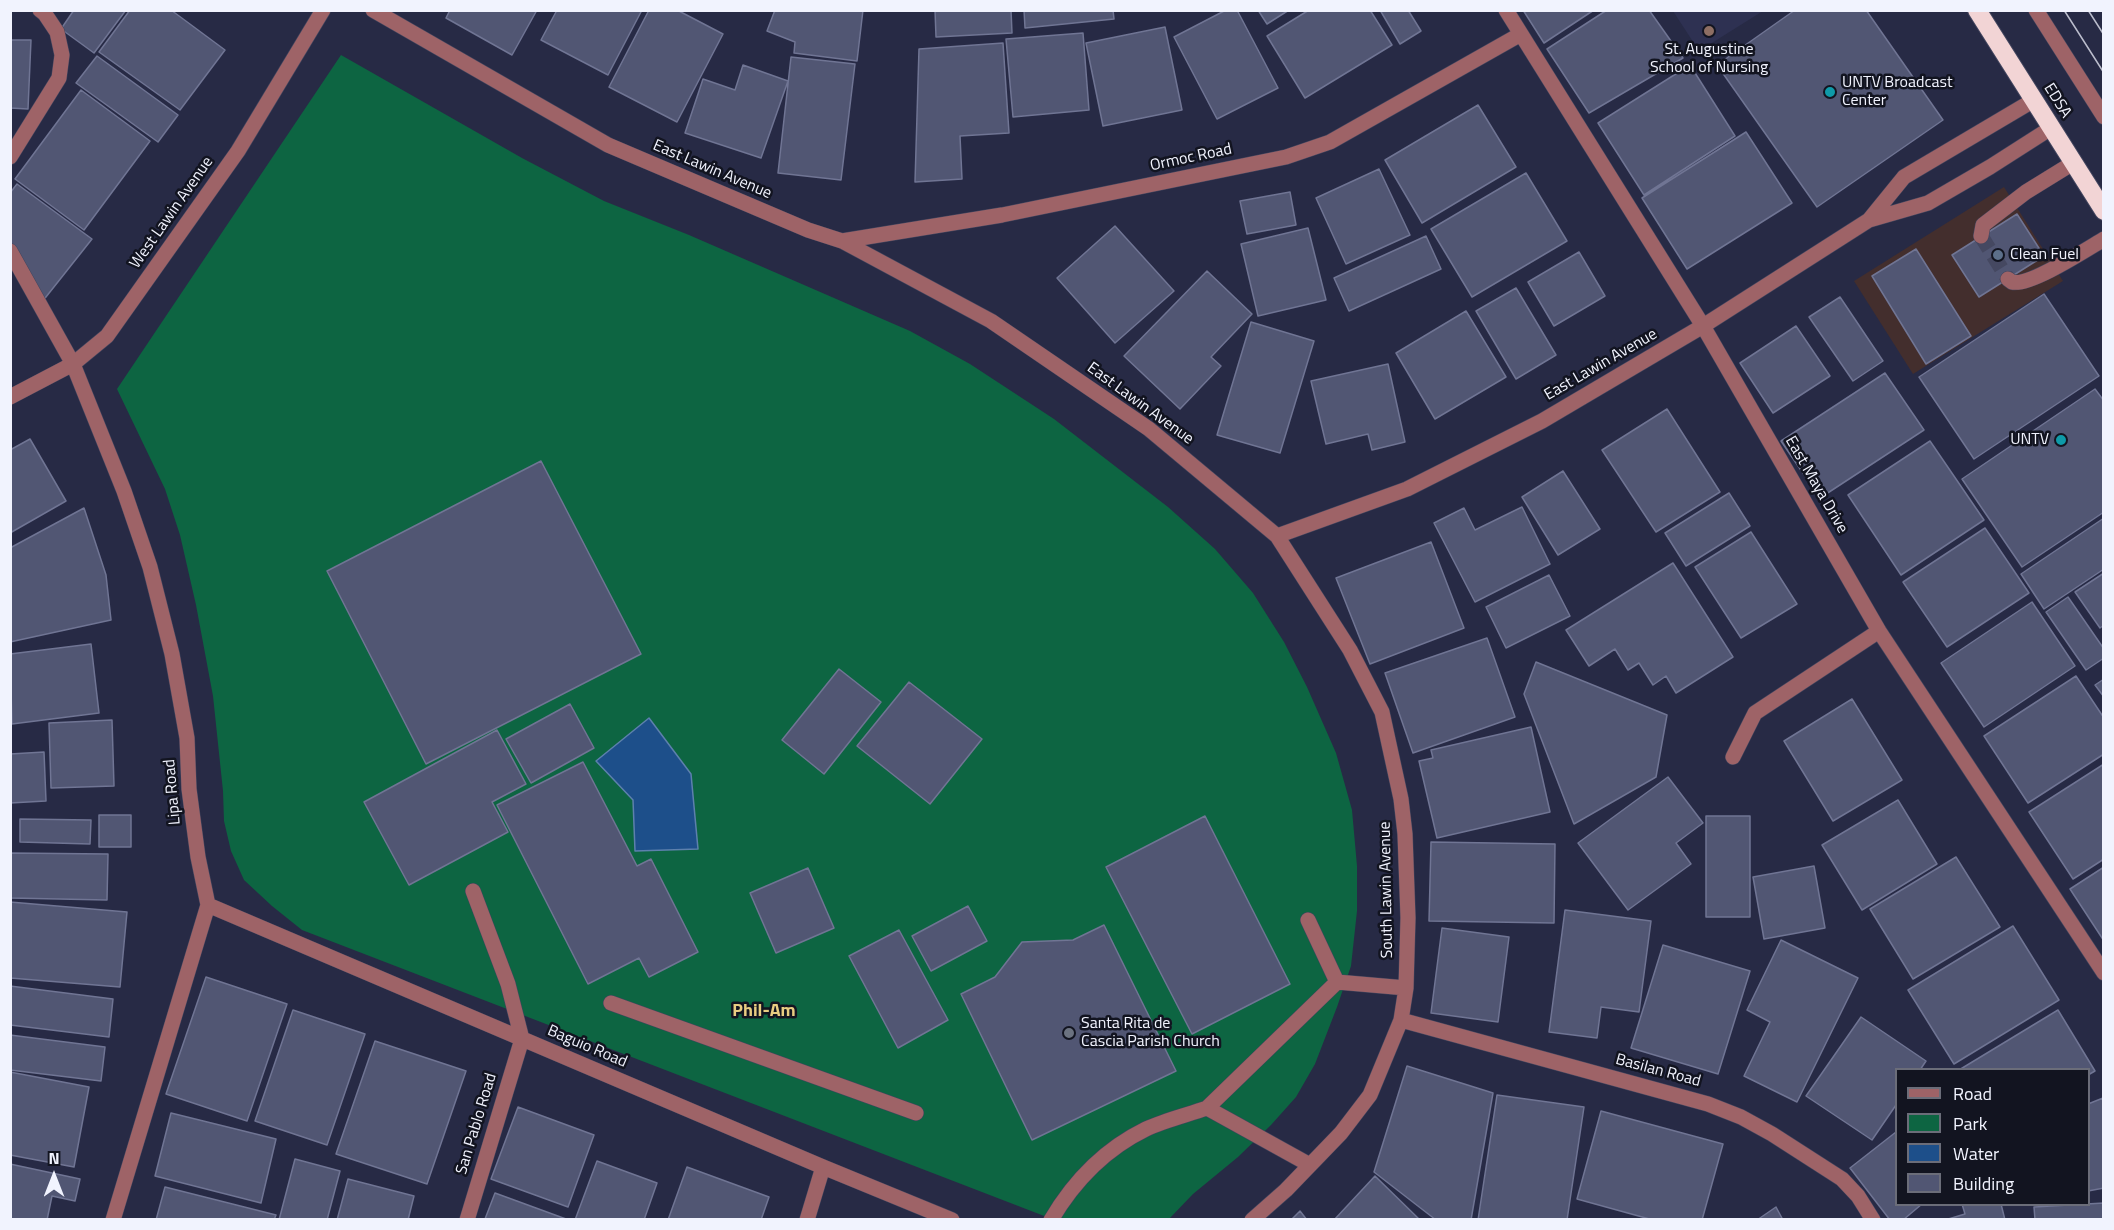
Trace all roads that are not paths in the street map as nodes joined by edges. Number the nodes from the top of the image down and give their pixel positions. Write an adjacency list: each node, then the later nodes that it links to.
1 (40, 10): 11 (street)
2 (323, 10): 21 (street, West Lawin Avenue)
3 (373, 10): 17 (street, East Lawin Avenue)
4 (1506, 10): 7 (street, East Maya Drive)
5 (1977, 10): 8 (highway, EDSA)
6 (2036, 10): 9 (street)
7 (1521, 34): 17 (street, Ormoc Road); 20 (street, East Maya Drive)
8 (2034, 100): 10 (highway, EDSA); 14 (street, East Lawin Avenue)
9 (2103, 117)
10 (2051, 128): 12 (highway, EDSA); 14 (street, East Lawin Avenue)
11 (10, 157)
12 (2073, 163): 13 (highway, EDSA); 15 (street)
13 (2103, 211)
14 (1869, 219): 20 (street, East Lawin Avenue)
15 (1981, 236)
16 (2103, 239): 19 (street)
17 (842, 242): 23 (street, East Lawin Avenue)
18 (10, 251): 21 (street, Lipa Road)
19 (2008, 279)
20 (1703, 326): 23 (street, East Lawin Avenue); 24 (street, East Maya Drive)
21 (73, 364): 22 (street, West Lawin Avenue); 27 (street, Lipa Road)
22 (10, 397)
23 (1277, 536): 31 (street, South Lawin Avenue)
24 (1879, 631): 25 (street); 29 (street, East Maya Drive)
25 (1734, 757)
26 (473, 891): 34 (street)
27 (208, 905): 34 (street, Baguio Road); 39 (street, Lipa Road)
28 (1308, 920): 30 (street)
29 (2103, 973)
30 (1337, 982): 31 (street); 35 (street)
31 (1406, 988): 33 (street, South Lawin Avenue)
32 (611, 1003): 36 (street)
33 (1401, 1020): 37 (street, South Lawin Avenue); 45 (street, Basilan Road)
34 (522, 1039): 38 (street, Baguio Road); 40 (street, San Pablo Road)
35 (1207, 1108): 37 (street); 43 (street)
36 (916, 1113)
37 (1310, 1165): 44 (street, South Lawin Avenue)
38 (823, 1167): 41 (street); 42 (street, Baguio Road)
39 (112, 1220)
40 (467, 1220)
41 (807, 1220)
42 (952, 1220)
43 (1051, 1220)
44 (1252, 1220)
45 (1873, 1220)

